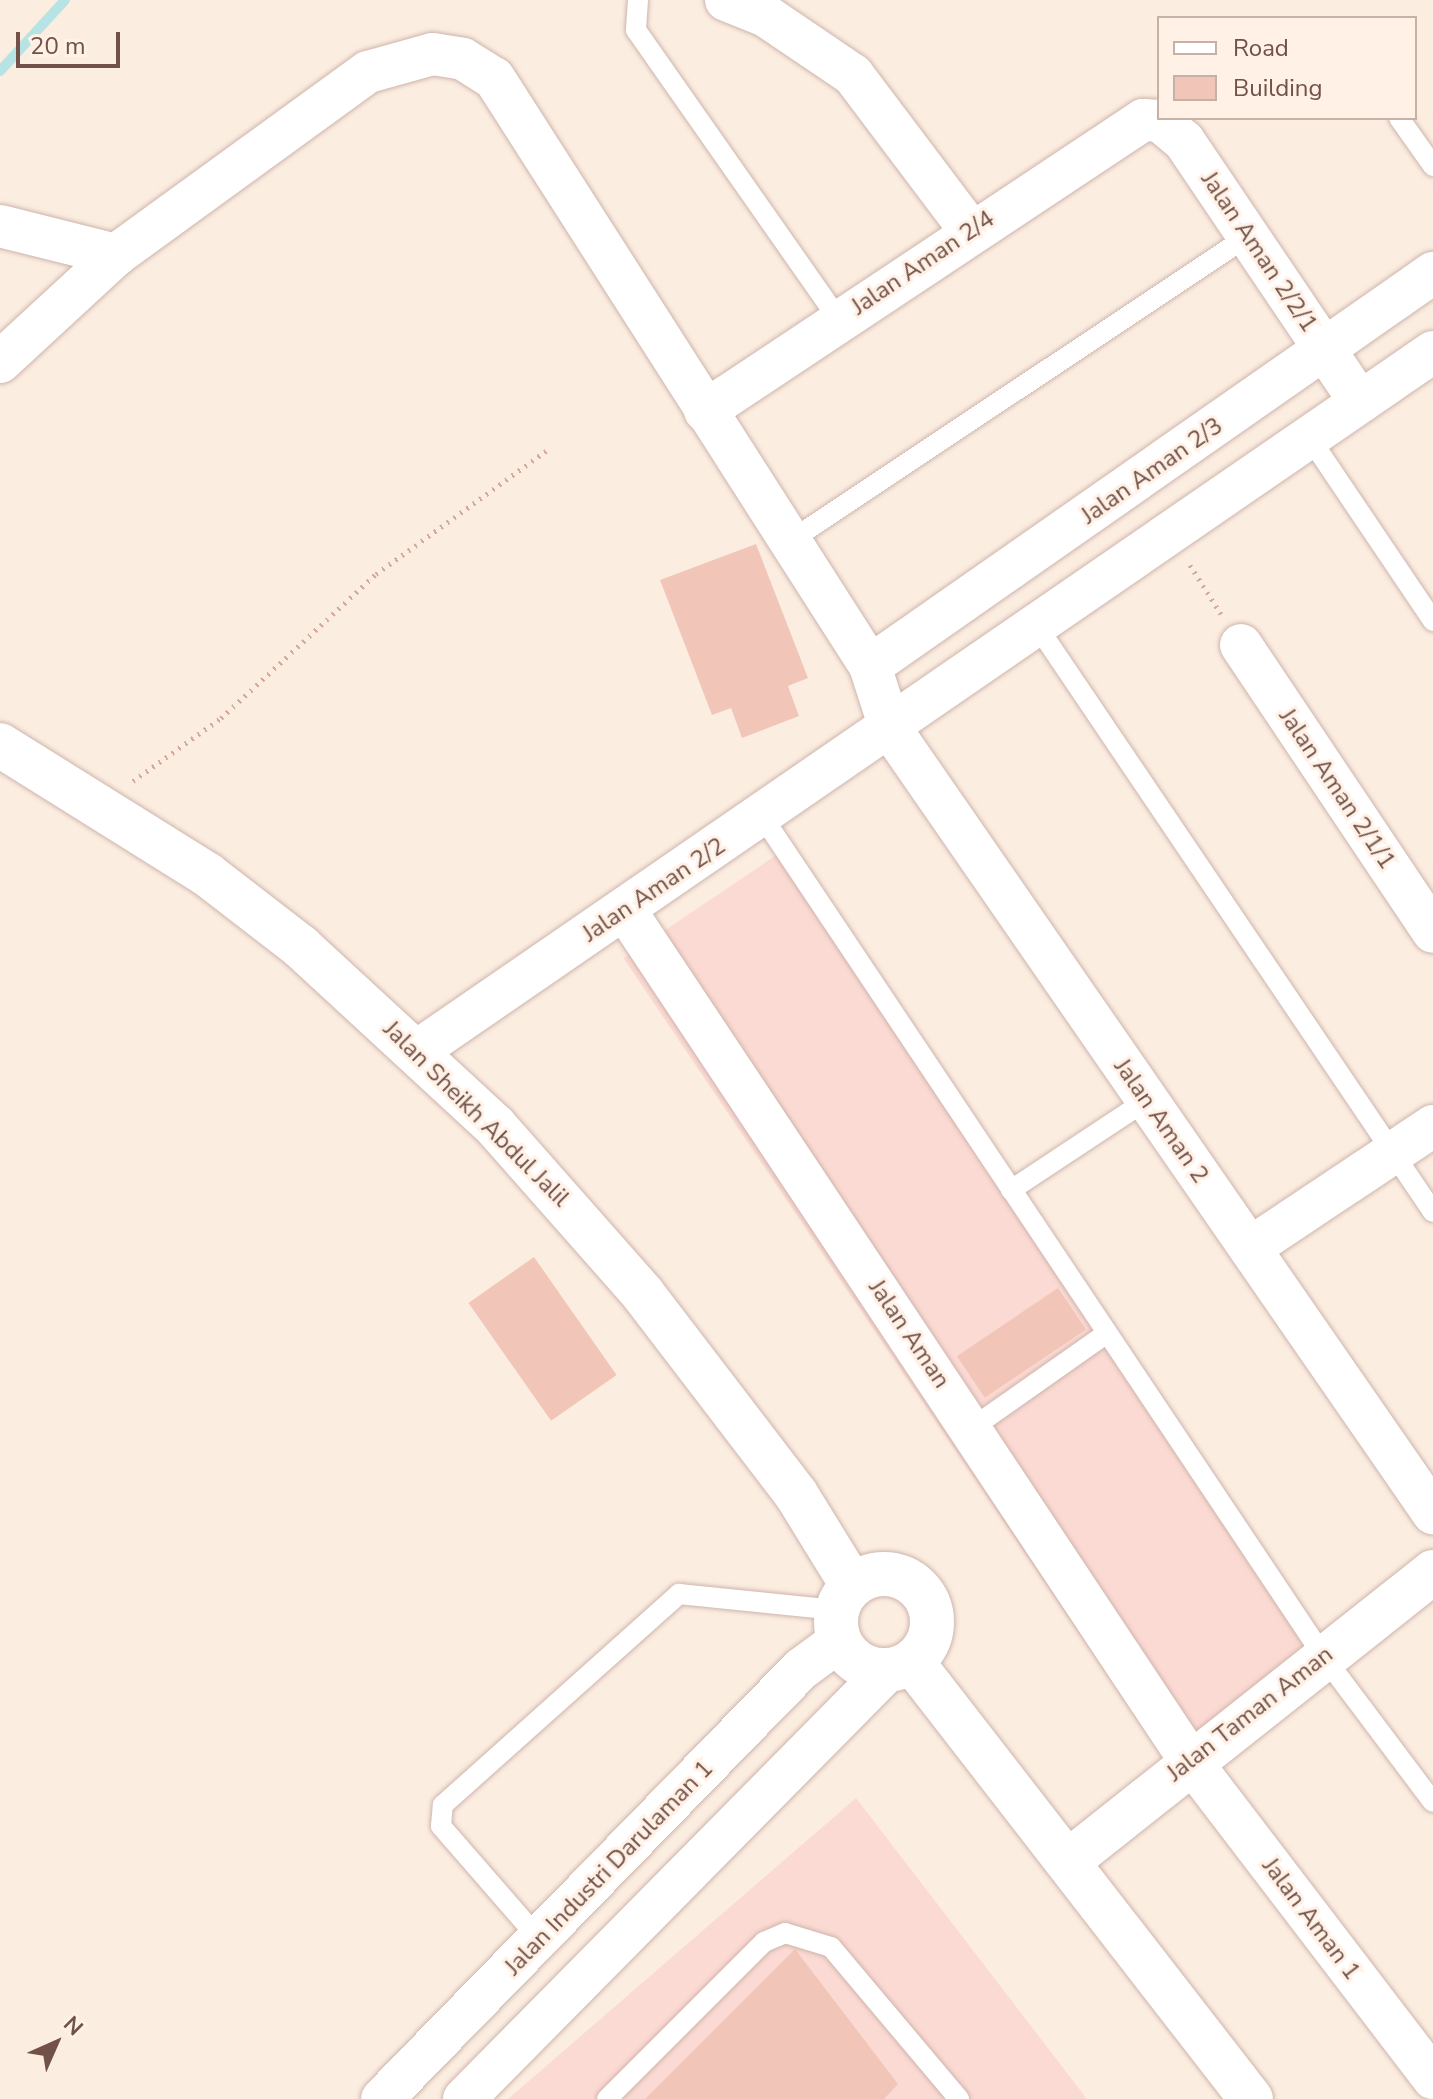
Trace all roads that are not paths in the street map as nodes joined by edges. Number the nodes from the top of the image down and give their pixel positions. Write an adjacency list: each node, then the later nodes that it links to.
1 (638, 0): 11 (lane)
2 (726, 0): 7 (street)
3 (1143, 120): 7 (street, Jalan Aman 2/4); 8 (street, Jalan Aman 2/2/1)
4 (1400, 120): 5 (lane)
5 (1433, 166)
6 (0, 226): 9 (street)
7 (970, 230): 11 (street, Jalan Aman 2/4)
8 (1248, 236): 12 (street, Jalan Aman 2/2/1); 18 (lane)
9 (116, 255): 14 (street, Jalan Aman 2); 16 (street, Jalan Aman 2)
10 (1433, 273): 12 (street, Jalan Aman 2/3)
11 (839, 320): 16 (street, Jalan Aman 2/4)
12 (1326, 350): 15 (street, Jalan Aman 2/2/1); 22 (street, Jalan Aman 2/3)
13 (1433, 352): 15 (street, Jalan Aman 2/2)
14 (0, 362)
15 (1360, 402): 17 (street, Jalan Aman 2/2)
16 (705, 411): 18 (street, Jalan Aman 2)
17 (1309, 437): 19 (lane); 20 (street, Jalan Aman 2/2)
18 (790, 541): 22 (street, Jalan Aman 2)
19 (1433, 621)
20 (1037, 626): 23 (street, Jalan Aman 2/2); 31 (lane)
21 (1241, 645): 27 (street, Jalan Aman 2/1/1)
22 (870, 666): 23 (street, Jalan Aman 2)
23 (890, 728): 25 (street, Jalan Aman 2/2); 29 (street, Jalan Aman 2)
24 (0, 745): 28 (street, Jalan Sheikh Abdul Jalil)
25 (762, 816): 26 (street, Jalan Aman 2/2); 32 (lane)
26 (625, 910): 28 (street, Jalan Aman 2/2); 36 (street, Jalan Aman)
27 (1433, 932)
28 (417, 1051): 39 (street, Jalan Sheikh Abdul Jalil)
29 (1147, 1100): 32 (lane); 34 (street, Jalan Aman 2)
30 (1433, 1126): 31 (street)
31 (1393, 1153): 33 (lane); 34 (street)
32 (1011, 1190): 35 (lane)
33 (1433, 1212)
34 (1250, 1248): 37 (street, Jalan Aman 2)
35 (1107, 1333): 36 (lane); 40 (lane)
36 (972, 1428): 42 (street, Jalan Aman)
37 (1433, 1513)
38 (1433, 1572): 40 (street, Jalan Taman Aman)
39 (843, 1612): 41 (street); 41 (street); 45 (street, Jalan Industri Darulaman 1); 45 (lane)
40 (1324, 1657): 42 (street, Jalan Taman Aman); 43 (lane)
41 (899, 1666): 44 (street); 49 (street)
42 (1189, 1759): 44 (street, Jalan Taman Aman); 46 (street, Jalan Aman 1)
43 (1433, 1802)
44 (1071, 1859): 52 (street)
45 (540, 1940): 48 (street, Jalan Industri Darulaman 1)
46 (1433, 2078)
47 (953, 2092): 50 (lane); 51 (lane)
48 (382, 2099)
49 (464, 2099)
50 (607, 2099)
51 (932, 2099)
52 (1251, 2099)

